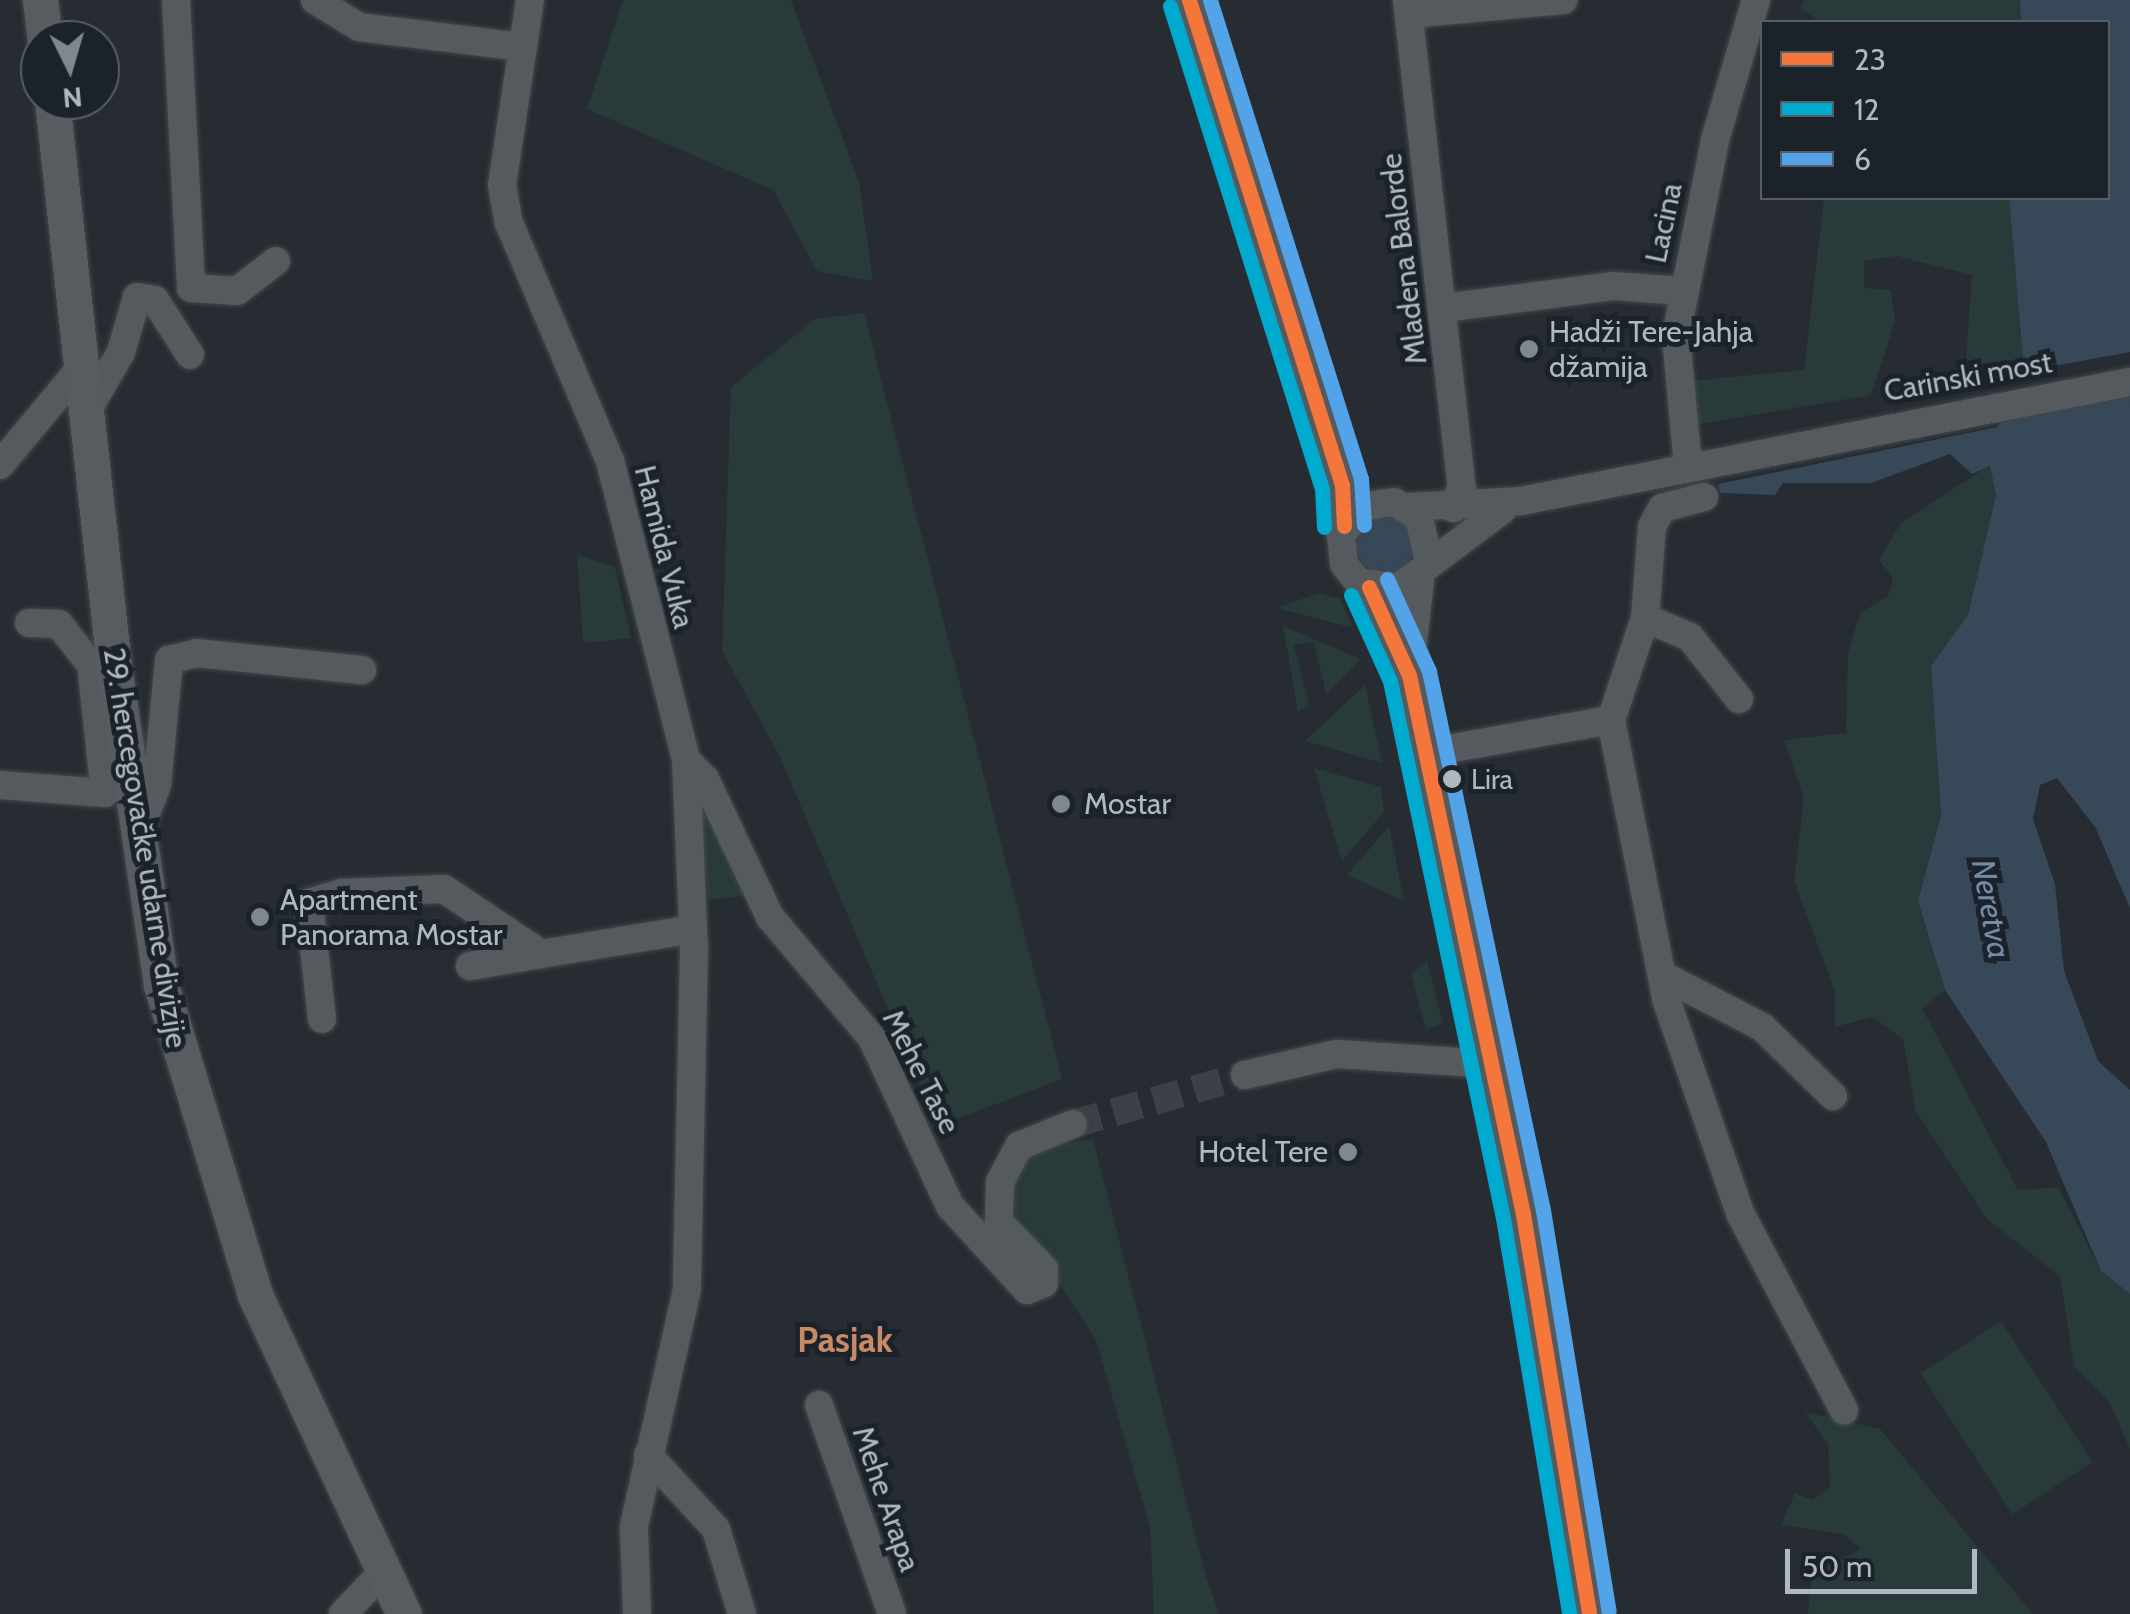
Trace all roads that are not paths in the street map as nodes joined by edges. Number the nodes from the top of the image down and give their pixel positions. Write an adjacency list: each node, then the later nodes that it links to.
1 (176, 0): 10 (street)
2 (315, 0): 8 (street)
3 (530, 0): 8 (street, Hamida Vuka)
4 (1188, 0): 17 (street)
5 (1563, 0): 7 (street)
6 (1756, 0): 11 (street, Lacina)
7 (1408, 7): 12 (street, Mladena Balorde)
8 (523, 47): 36 (street, Hamida Vuka)
9 (54, 120): 14 (main road, 29. hercegovačke udarne divizije)
10 (276, 261)
11 (1683, 290): 12 (street); 19 (street, Lacina)
12 (1444, 308): 24 (street, Mladena Balorde)
13 (190, 355): 16 (street)
14 (84, 364): 16 (main road, 29. hercegovačke udarne divizije); 18 (street)
15 (2130, 382): 19 (street, Carinski most)
16 (90, 406): 30 (main road, 29. hercegovačke udarne divizije)
17 (1330, 447): 22 (street); 25 (street)
18 (0, 464)
19 (1688, 466): 21 (street, Carinski most)
20 (1704, 498): 28 (street)
21 (1522, 501): 24 (street); 26 (street)
22 (1379, 502): 23 (street); 25 (street)
23 (1408, 508): 24 (street); 26 (street)
24 (1452, 508)
25 (1344, 526): 27 (street)
26 (1424, 565): 27 (street); 32 (street)
27 (1369, 587): 32 (street)
28 (1645, 618): 33 (street); 34 (street)
29 (29, 623): 30 (street)
30 (102, 666): 37 (street); 38 (main road, 29. hercegovačke udarne divizije)
31 (362, 670): 38 (street)
32 (1409, 675): 35 (street)
33 (1739, 699)
34 (1610, 720): 35 (street); 42 (street)
35 (1426, 753): 44 (street)
36 (686, 760): 39 (street, Hamida Vuka); 47 (street, Mehe Tase)
37 (0, 785)
38 (138, 836): 51 (main road, 29. hercegovačke udarne divizije)
39 (693, 938): 40 (street); 50 (street)
40 (541, 954): 41 (street); 43 (street)
41 (470, 966)
42 (1662, 975): 46 (street); 49 (street)
43 (322, 1018)
44 (1492, 1064): 45 (street); 57 (street)
45 (1245, 1075)
46 (1832, 1096)
47 (1073, 1124)
48 (819, 1404): 56 (street, Mehe Arapa)
49 (1844, 1410)
50 (648, 1455): 54 (street); 55 (street)
51 (380, 1575): 52 (street); 53 (main road, 29. hercegovačke udarne divizije)
52 (344, 1614)
53 (404, 1614)
54 (636, 1614)
55 (742, 1614)
56 (892, 1614)
57 (1589, 1614)

